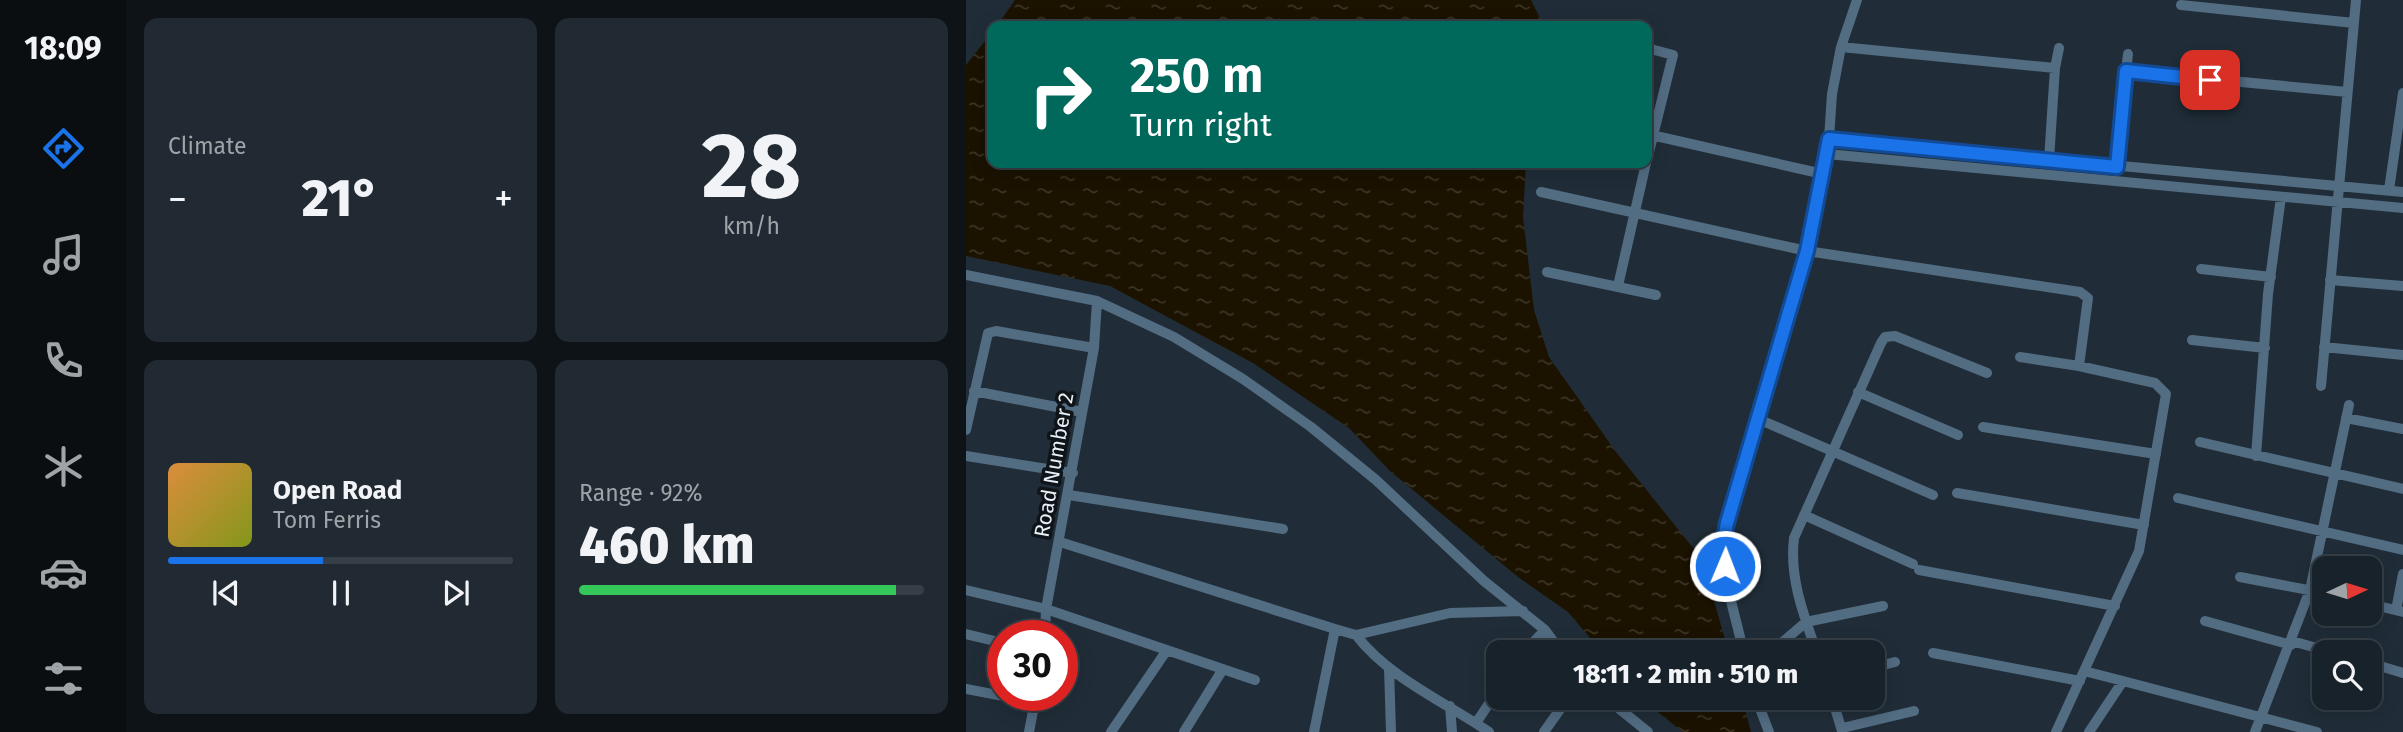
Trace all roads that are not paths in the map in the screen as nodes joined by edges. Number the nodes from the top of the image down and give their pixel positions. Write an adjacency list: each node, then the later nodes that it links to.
1 (1857, 0): 5 (street)
2 (2356, 0): 4 (street)
3 (2181, 5): 4 (street)
4 (2354, 23): 11 (street)
5 (1841, 47): 9 (street); 16 (street)
6 (2059, 48): 9 (street)
7 (1652, 49): 14 (street)
8 (2128, 54): 10 (street)
9 (2055, 68): 18 (street)
10 (2126, 71): 11 (street); 19 (street)
11 (2347, 92): 22 (street)
12 (2403, 93): 13 (street)
13 (2403, 100): 23 (street)
14 (1652, 127)
15 (1652, 134): 21 (street)
16 (1829, 139): 17 (street); 18 (street)
17 (1827, 154): 21 (street); 26 (street)
18 (2049, 160): 19 (street)
19 (2117, 167): 22 (street)
20 (1644, 168): 29 (street)
21 (1823, 174): 30 (street)
22 (2339, 185): 23 (street); 27 (street)
23 (2389, 190): 25 (street)
24 (1541, 192): 29 (street)
25 (2403, 192)
26 (2281, 197): 27 (street); 34 (street)
27 (2337, 203): 28 (street); 35 (street)
28 (2403, 208)
29 (1634, 214): 30 (street); 36 (street)
30 (1807, 251): 46 (street); 53 (street)
31 (2201, 269): 34 (street)
32 (1547, 272): 36 (street)
33 (966, 275): 39 (street)
34 (2271, 277): 43 (street)
35 (2330, 280): 37 (street); 41 (street)
36 (1618, 286): 38 (street)
37 (2403, 286)
38 (1656, 295)
39 (1097, 301): 42 (street, Road Number 2); 84 (street)
40 (2192, 340): 43 (street)
41 (2324, 347): 44 (street); 48 (street)
42 (1094, 348): 49 (street); 52 (street, Road Number 2)
43 (2266, 348): 63 (street)
44 (2403, 355)
45 (2020, 356): 46 (street)
46 (2079, 366): 61 (street)
47 (1987, 373): 50 (street)
48 (2321, 386)
49 (974, 391): 52 (street); 57 (street)
50 (1858, 392): 58 (street); 60 (street)
51 (2349, 405): 54 (street)
52 (1082, 412): 64 (street, Road Number 2)
53 (1756, 418): 60 (street); 96 (street)
54 (2346, 418): 56 (street); 65 (street)
55 (1983, 427): 61 (street)
56 (2403, 429)
57 (966, 430)
58 (1958, 435)
59 (2200, 442): 63 (street)
60 (1831, 451): 69 (street); 71 (street)
61 (2156, 454): 72 (street)
62 (966, 456): 64 (street)
63 (2256, 456): 65 (street)
64 (1073, 472): 68 (street, Road Number 2)
65 (2334, 474): 66 (street); 74 (street)
66 (2403, 489)
67 (1956, 493): 72 (street)
68 (1069, 495): 73 (street); 75 (street, Road Number 2)
69 (1933, 495)
70 (2178, 498): 74 (street)
71 (1804, 515): 82 (street); 88 (street)
72 (2144, 525): 82 (street)
73 (1283, 529)
74 (2322, 529): 76 (street); 80 (street)
75 (1060, 542): 83 (street, Road Number 2); 89 (street)
76 (2403, 550)
77 (2403, 575): 85 (street)
78 (2240, 577): 80 (street)
79 (966, 590): 83 (street)
80 (2310, 590): 99 (street)
81 (1883, 606): 88 (street)
82 (2115, 606): 109 (street)
83 (1046, 609): 86 (street, Road Number 2); 101 (street)
84 (1523, 611): 90 (street); 92 (street)
85 (2399, 611)
86 (1046, 620)
87 (2205, 621): 99 (street)
88 (1806, 622): 97 (street); 98 (street)
89 (1335, 629): 92 (street); 129 (street)
90 (1545, 629): 94 (street); 95 (street)
91 (966, 634): 93 (street)
92 (1356, 635): 106 (street)
93 (987, 639)
94 (1535, 640)
95 (1553, 640)
96 (1741, 640)
97 (1785, 640)
98 (1812, 640)
99 (2291, 643): 100 (street); 122 (street)
100 (2312, 648)
101 (1167, 650): 107 (street); 127 (street)
102 (1933, 653): 109 (street)
103 (1895, 662): 104 (street)
104 (1885, 665)
105 (2382, 667): 108 (street)
106 (1389, 668): 114 (street); 130 (street)
107 (1223, 669): 110 (street); 128 (street)
108 (2403, 673)
109 (2082, 676): 111 (street); 137 (street)
110 (1255, 680)
111 (2123, 681): 122 (street); 138 (street)
112 (966, 688): 113 (street)
113 (987, 691)
114 (1450, 706): 124 (street); 131 (street)
115 (1486, 708): 124 (street)
116 (1560, 710): 133 (street)
117 (1622, 710): 123 (street)
118 (1761, 710): 136 (street)
119 (1836, 710): 125 (street)
120 (1914, 710): 125 (street)
121 (1033, 711): 126 (street)
122 (2260, 718): 139 (street); 140 (street)
123 (1637, 722): 134 (street); 135 (street)
124 (1476, 723): 132 (street)
125 (1842, 730)
126 (1029, 732)
127 (1111, 732)
128 (1184, 732)
129 (1314, 732)
130 (1391, 732)
131 (1452, 732)
132 (1489, 732)
133 (1544, 732)
134 (1629, 732)
135 (1648, 732)
136 (1769, 732)
137 (2056, 732)
138 (2089, 732)
139 (2255, 732)
140 (2317, 732)

